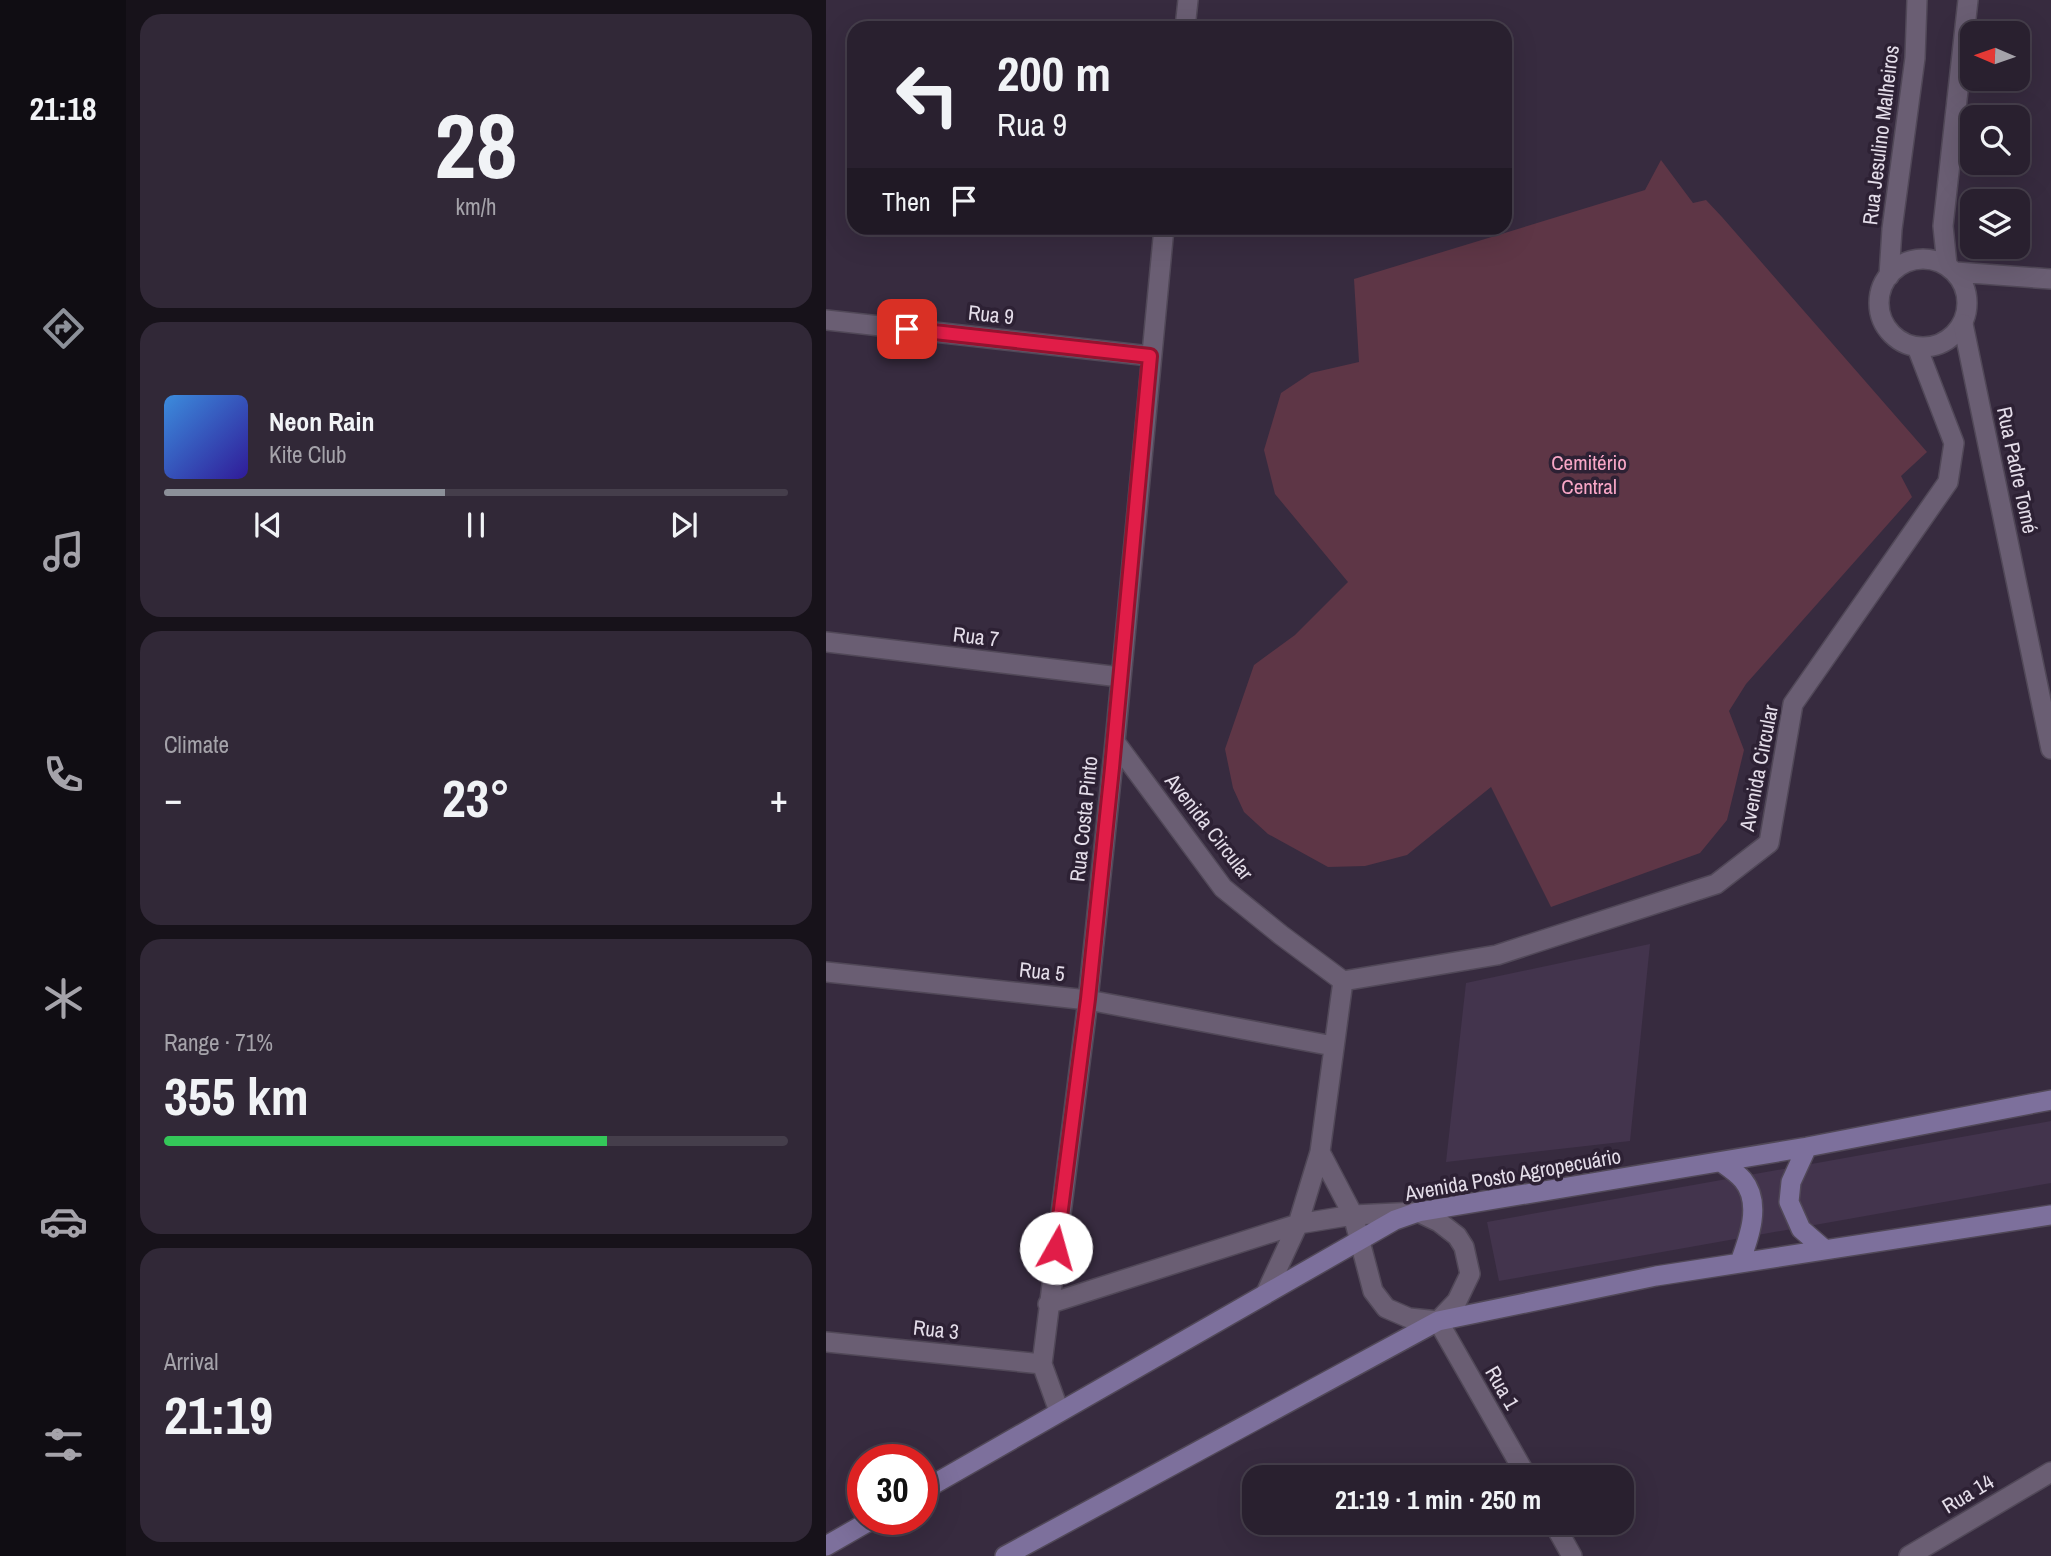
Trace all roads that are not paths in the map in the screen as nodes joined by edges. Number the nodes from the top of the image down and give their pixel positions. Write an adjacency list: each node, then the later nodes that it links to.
1 (1188, 0): 4 (street)
2 (1917, 0): 7 (street, Rua Jesulino Malheiros)
3 (1968, 0): 6 (street)
4 (1186, 21)
5 (1163, 235): 12 (street, Rua Costa Pinto)
6 (1952, 269): 7 (street); 8 (street); 10 (street)
7 (1889, 275): 11 (street)
8 (2051, 279)
9 (826, 320): 12 (street, Rua 9)
10 (1963, 324): 11 (street); 16 (street, Rua Padre Tomé)
11 (1917, 348): 18 (street, Avenida Circular)
12 (1150, 356): 14 (street, Rua Costa Pinto)
13 (826, 642): 14 (street, Rua 7)
14 (1120, 677): 15 (street, Rua Costa Pinto)
15 (1115, 742): 18 (street, Avenida Circular); 19 (street, Rua Costa Pinto)
16 (2051, 749)
17 (826, 972): 19 (street, Rua 5)
18 (1343, 981): 20 (street)
19 (1088, 999): 20 (street, Rua 5); 33 (street, Rua Costa Pinto)
20 (1333, 1046): 23 (street)
21 (2051, 1100): 22 (main road, Avenida Posto Agropecuário)
22 (1807, 1147): 24 (main road, Avenida Posto Agropecuário); 30 (main road)
23 (1320, 1153): 27 (street); 28 (street)
24 (1721, 1162): 25 (main road, Avenida Posto Agropecuário); 31 (main road)
25 (1418, 1212): 27 (street); 29 (main road, Avenida Posto Agropecuário); 34 (street)
26 (2051, 1214): 30 (main road)
27 (1353, 1215): 28 (street); 29 (street)
28 (1298, 1224): 32 (street); 33 (street)
29 (1360, 1239): 32 (main road, Avenida Posto Agropecuário); 34 (street)
30 (1824, 1249): 31 (main road)
31 (1740, 1262): 34 (main road)
32 (1266, 1293): 37 (main road, Avenida Posto Agropecuário)
33 (1048, 1304): 36 (street, Rua Costa Pinto)
34 (1438, 1321): 38 (street, Rua 1); 44 (main road)
35 (826, 1342): 36 (street, Rua 3)
36 (1042, 1364): 37 (street, Rua Costa Pinto)
37 (1059, 1411): 40 (main road, Avenida Posto Agropecuário)
38 (1520, 1465)
39 (2051, 1472): 46 (street, Rua 14)
40 (938, 1481)
41 (847, 1534): 43 (main road)
42 (1560, 1535): 45 (street)
43 (826, 1546)
44 (1010, 1555)
45 (1572, 1556)
46 (1909, 1556)

